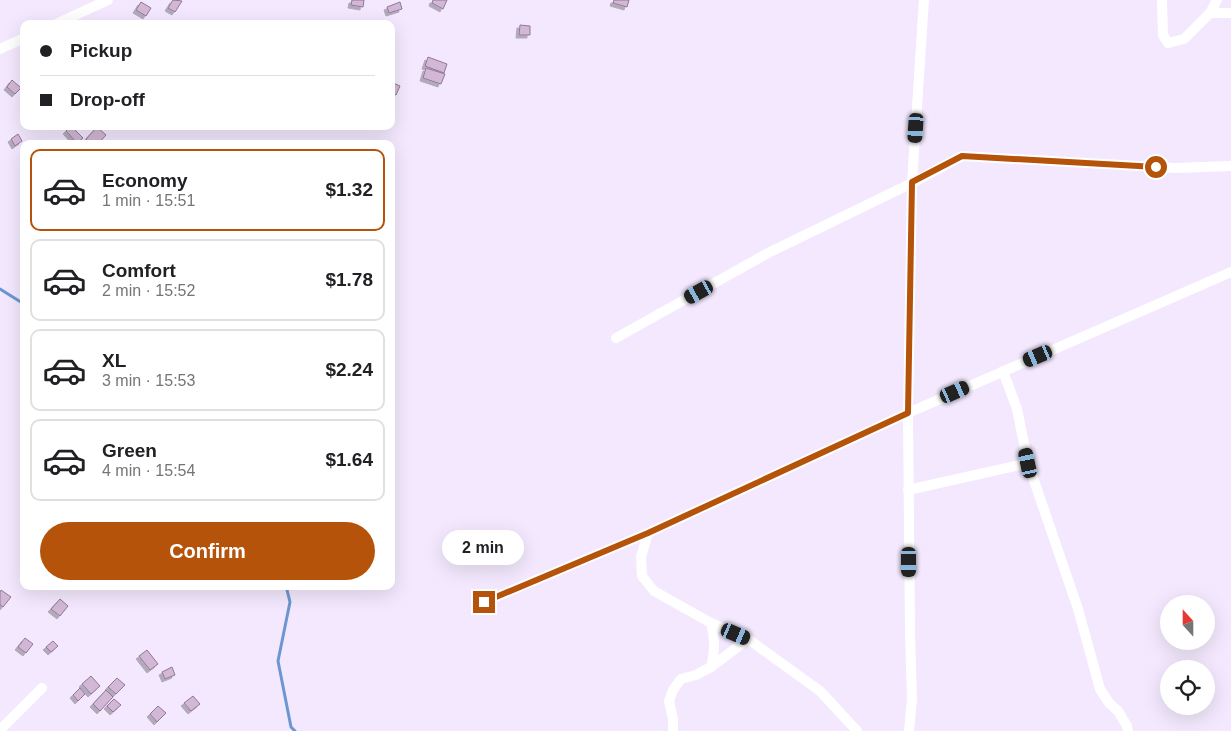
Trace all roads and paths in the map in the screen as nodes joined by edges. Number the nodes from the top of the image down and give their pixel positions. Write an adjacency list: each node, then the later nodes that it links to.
1 (108, 0): 7 (street)
2 (924, 0): 11 (street)
3 (1162, 0): 5 (street)
4 (1217, 0): 5 (street)
5 (1210, 13): 6 (street)
6 (1231, 13)
7 (65, 20)
8 (20, 40): 9 (street)
9 (0, 49)
10 (1231, 166): 11 (street)
11 (912, 182): 13 (street); 15 (street)
12 (1231, 272): 14 (street)
13 (616, 338)
14 (1003, 372): 15 (street); 16 (street)
15 (908, 413): 17 (street); 18 (street)
16 (1028, 463): 17 (street); 28 (street)
17 (908, 490): 27 (street)
18 (648, 533): 19 (street); 20 (street)
19 (484, 602)
20 (711, 623): 21 (street); 22 (street)
21 (748, 639): 22 (street); 26 (street)
22 (710, 667): 25 (street)
23 (42, 688): 24 (street)
24 (0, 730)
25 (673, 731)
26 (856, 731)
27 (909, 731)
28 (1128, 731)

